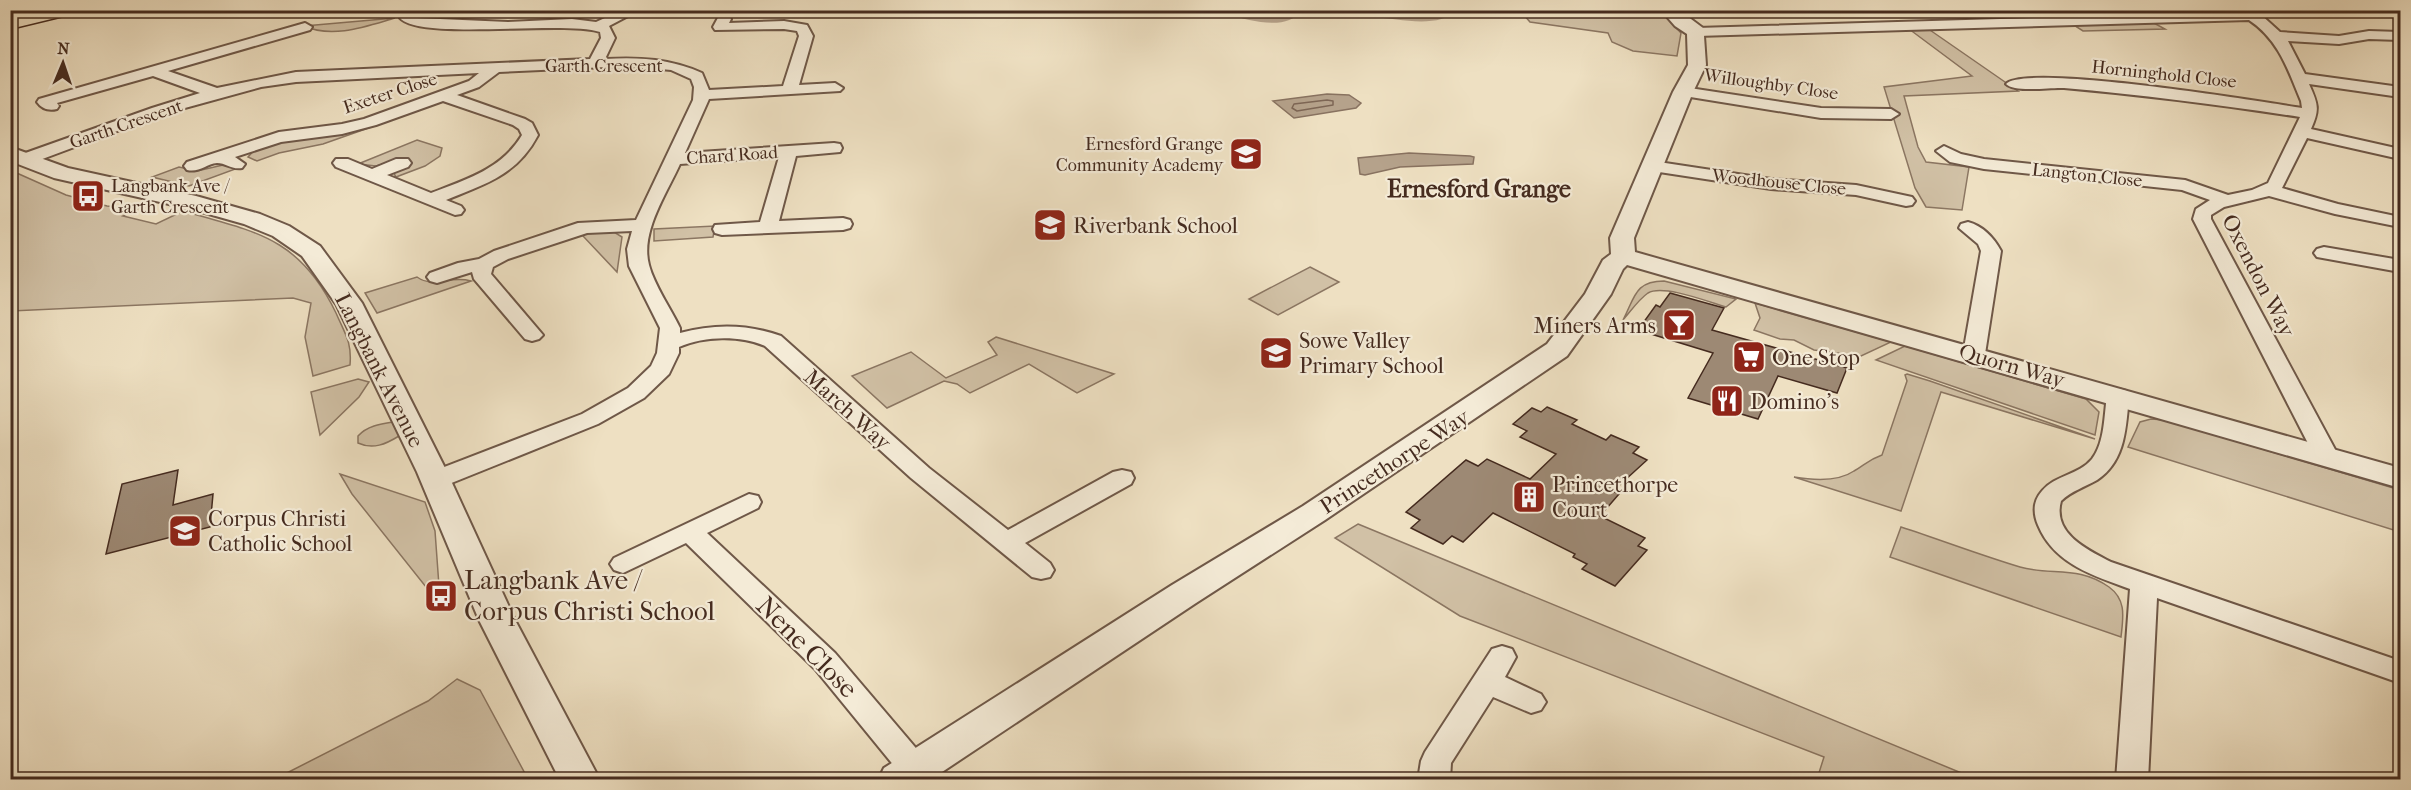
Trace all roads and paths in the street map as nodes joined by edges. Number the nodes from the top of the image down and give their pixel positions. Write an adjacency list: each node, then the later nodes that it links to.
1 (65, 10): 9 (main road)
2 (1670, 10): 13 (street)
3 (1959, 10): 8 (street)
4 (414, 13): 12 (street)
5 (2248, 13): 8 (street); 15 (street)
6 (621, 16): 12 (street)
7 (724, 19): 23 (street)
8 (1976, 22): 13 (street)
9 (10, 23)
10 (261, 26): 14 (street)
11 (305, 27): 14 (street)
12 (596, 27): 17 (street)
13 (1697, 32): 24 (street)
14 (277, 34): 19 (street)
15 (2277, 36): 16 (street); 20 (street)
16 (2400, 36)
17 (596, 63): 18 (street, Garth Crescent); 27 (street, Garth Crescent)
18 (496, 67): 26 (street, Garth Crescent); 28 (street, Exeter Close)
19 (151, 70): 26 (street); 29 (street)
20 (2300, 78): 25 (street); 31 (street)
21 (2013, 84): 31 (street, Horninghold Close)
22 (835, 88): 23 (street)
23 (790, 90): 27 (street)
24 (1683, 92): 30 (street, Willoughby Close); 44 (street)
25 (2400, 92)
26 (215, 93): 37 (street, Garth Crescent)
27 (703, 95): 39 (street)
28 (444, 96): 38 (street, Exeter Close); 47 (street)
29 (27, 103)
30 (1891, 114)
31 (2310, 114): 32 (street)
32 (2301, 132): 36 (street); 46 (street)
33 (834, 148): 34 (street, Chard Road)
34 (789, 151): 39 (street, Chard Road); 54 (street, Chard Road)
35 (1944, 151): 49 (street, Langton Close)
36 (2400, 154)
37 (17, 156): 69 (street, Langbank Avenue)
38 (219, 157): 42 (street); 43 (street, Exeter Close)
39 (674, 159): 52 (street)
40 (342, 163): 45 (street)
41 (402, 163): 45 (street)
42 (236, 164)
43 (193, 166)
44 (1652, 166): 48 (street, Woodhouse Close); 58 (street)
45 (370, 176): 47 (street)
46 (2269, 190): 49 (street, Oxendon Way); 51 (street)
47 (430, 200): 50 (street)
48 (1906, 201)
49 (2229, 201): 66 (street, Oxendon Way)
50 (455, 210)
51 (2400, 222)
52 (643, 225): 59 (street); 63 (street)
53 (843, 225): 54 (street)
54 (768, 227): 56 (street)
55 (1968, 228): 64 (street)
56 (722, 229)
57 (2324, 254): 60 (street)
58 (1623, 256): 64 (street, Quorn Way); 80 (street, Princethorpe Way)
59 (484, 264): 61 (street); 62 (street)
60 (2400, 266)
61 (436, 276)
62 (532, 335)
63 (670, 343): 69 (street); 72 (street, March Way)
64 (1974, 354): 65 (street, Quorn Way)
65 (2118, 396): 66 (street, Quorn Way); 75 (street)
66 (2326, 454): 68 (street, Quorn Way)
67 (1122, 478): 72 (street)
68 (2400, 478)
69 (435, 480): 81 (street, Langbank Avenue)
70 (749, 502): 71 (street)
71 (690, 532): 73 (street); 80 (street, Nene Close)
72 (1007, 542): 74 (street, March Way)
73 (623, 564)
74 (1041, 570)
75 (2144, 584): 77 (street); 83 (street)
76 (1502, 657): 78 (street)
77 (2400, 672)
78 (1487, 682): 79 (street); 82 (street)
79 (1531, 702)
80 (906, 774)
81 (580, 780)
82 (1434, 780)
83 (2132, 780)

